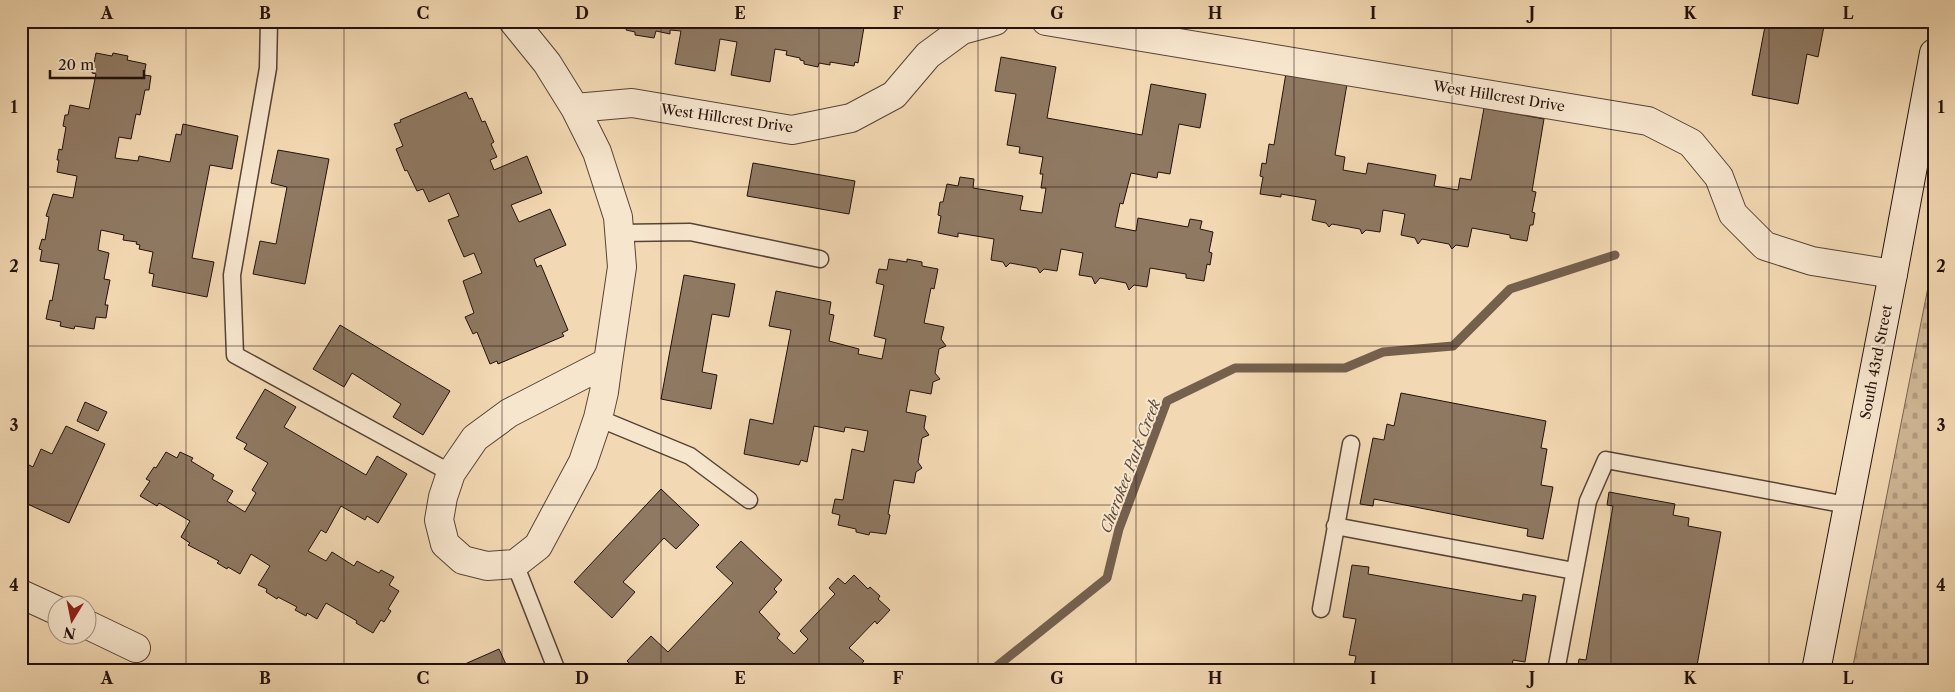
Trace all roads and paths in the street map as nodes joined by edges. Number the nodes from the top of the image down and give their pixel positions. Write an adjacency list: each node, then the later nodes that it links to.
1 (269, 21): 13 (lane)
2 (513, 21): 6 (street)
3 (995, 21): 6 (street, West Hillcrest Drive)
4 (1046, 21): 9 (street, West Hillcrest Drive)
5 (1934, 53): 9 (street, South 43rd Street)
6 (575, 108): 7 (street)
7 (619, 233): 8 (lane); 10 (street)
8 (820, 259)
9 (1893, 274): 15 (street, South 43rd Street)
10 (608, 362): 11 (street); 13 (street)
11 (598, 418): 14 (lane); 17 (street)
12 (1351, 444): 16 (lane)
13 (451, 474): 17 (street)
14 (749, 500)
15 (1847, 505): 18 (lane); 26 (street, South 43rd Street)
16 (1335, 526): 18 (lane); 21 (lane)
17 (515, 564): 24 (lane)
18 (1574, 571): 25 (lane)
19 (21, 594): 20 (street)
20 (48, 606)
21 (1321, 610)
22 (98, 630): 23 (street)
23 (136, 648)
24 (557, 671)
25 (1556, 671)
26 (1816, 671)

